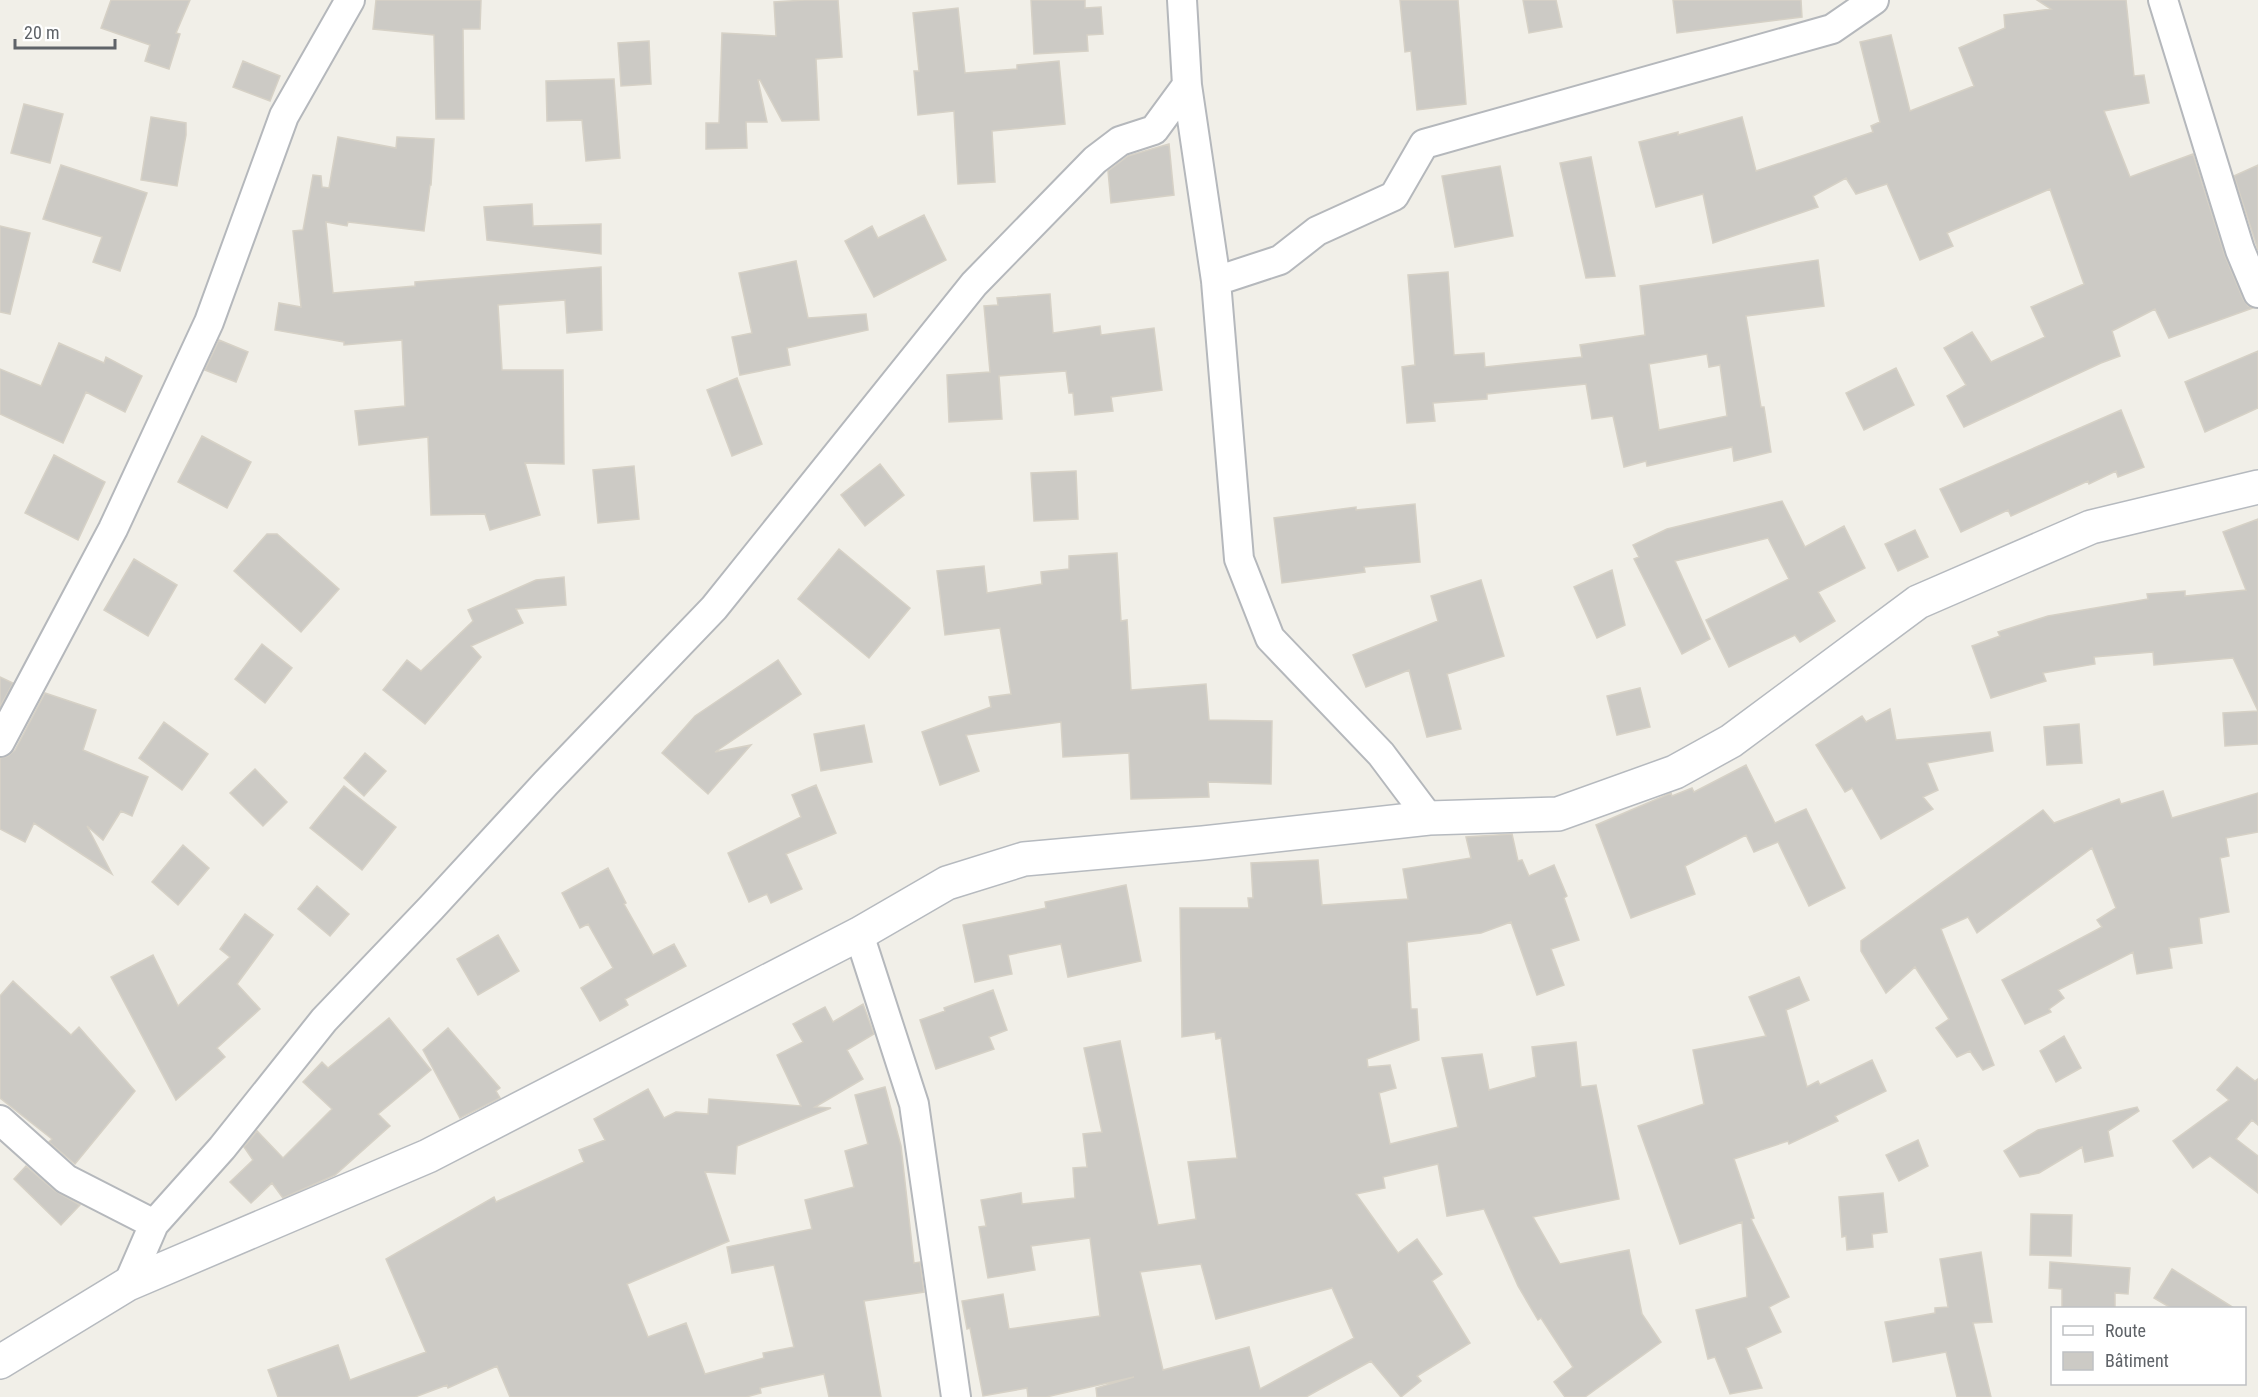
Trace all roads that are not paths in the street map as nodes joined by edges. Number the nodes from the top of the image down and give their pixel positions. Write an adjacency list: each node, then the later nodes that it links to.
1 (351, 0): 9 (street)
2 (1182, 0): 5 (street)
3 (1874, 0): 6 (street)
4 (2163, 0): 7 (street)
5 (1187, 86): 6 (street); 13 (street)
6 (1216, 281): 10 (street)
7 (2258, 294)
8 (2258, 487): 10 (main road)
9 (0, 742)
10 (1430, 818): 11 (main road)
11 (859, 934): 14 (main road); 16 (street)
12 (0, 1120): 13 (street)
13 (154, 1224): 14 (street)
14 (128, 1284): 15 (main road)
15 (0, 1362)
16 (956, 1397)

